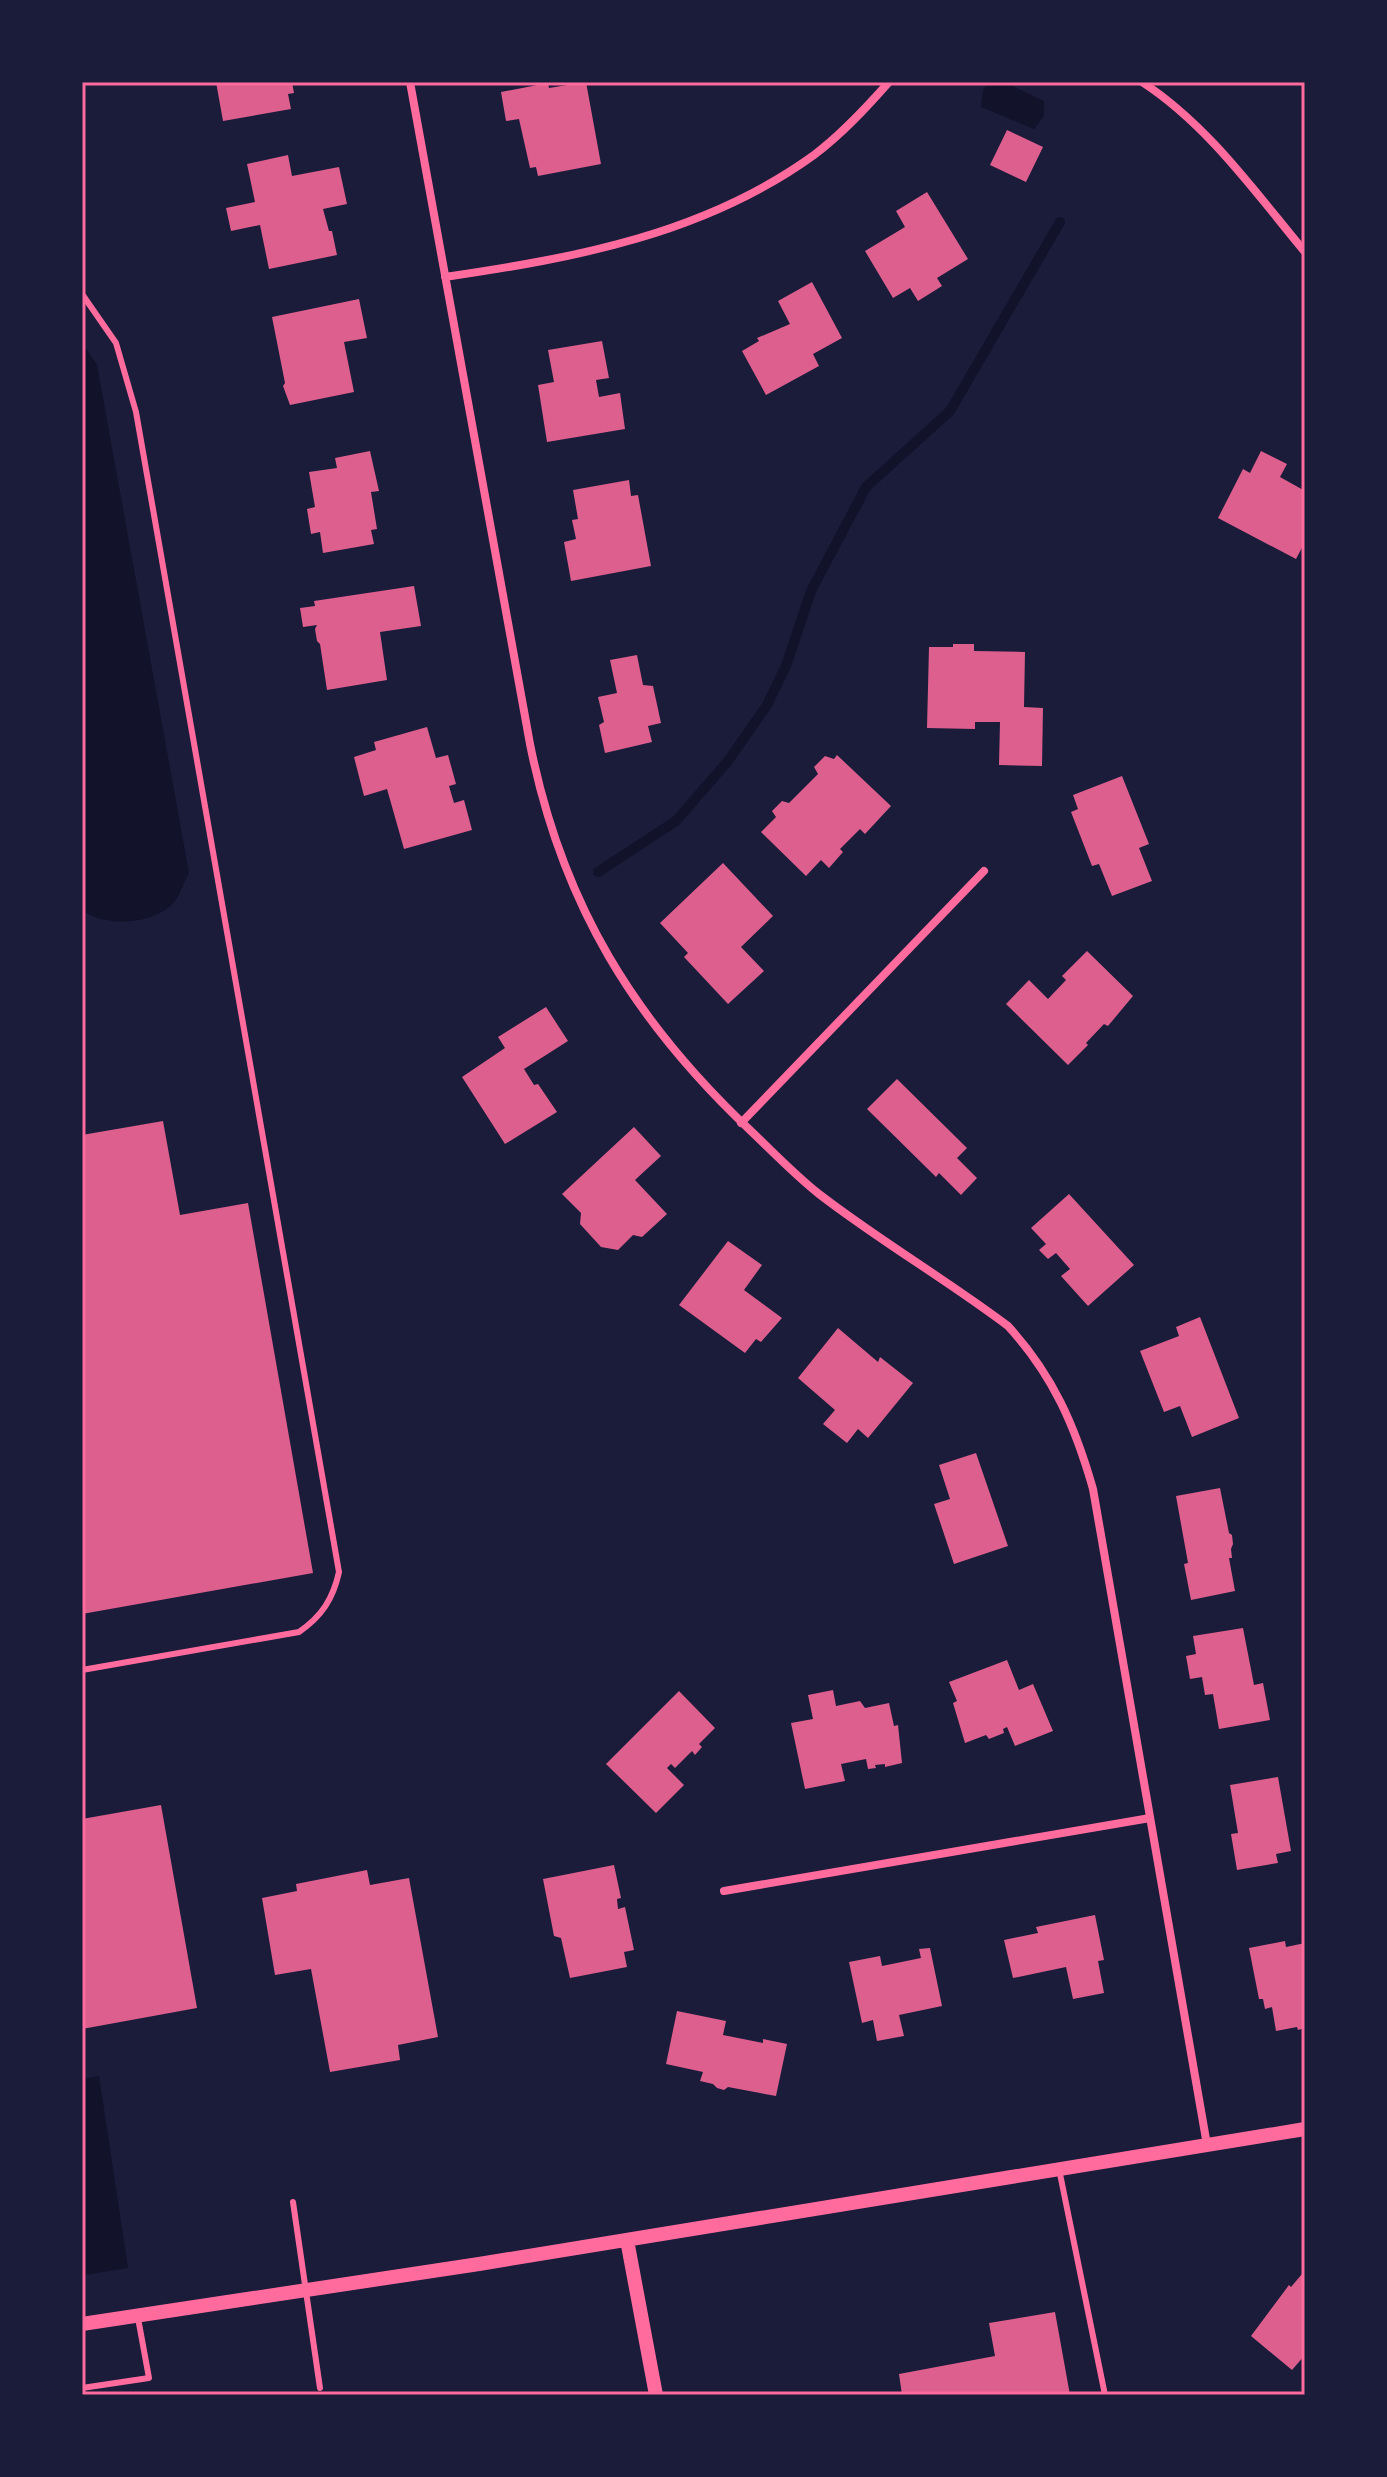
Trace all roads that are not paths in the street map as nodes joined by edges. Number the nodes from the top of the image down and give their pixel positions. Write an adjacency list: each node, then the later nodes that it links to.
1 (410, 82): 5 (street)
2 (889, 82): 5 (street)
3 (1142, 82): 4 (street)
4 (1305, 252)
5 (445, 277): 8 (street)
6 (82, 294): 9 (lane)
7 (984, 871): 8 (street)
8 (741, 1123): 10 (street)
9 (82, 1670)
10 (1150, 1818): 11 (street); 13 (street)
11 (724, 1891)
12 (1305, 2129): 13 (street)
13 (1207, 2145): 14 (street)
14 (1059, 2169): 16 (street); 23 (lane)
15 (293, 2202): 17 (lane)
16 (627, 2240): 17 (street); 22 (street)
17 (307, 2290): 18 (street); 21 (lane)
18 (138, 2316): 19 (street); 20 (lane)
19 (82, 2324)
20 (82, 2388)
21 (320, 2388)
22 (656, 2395)
23 (1105, 2395)

